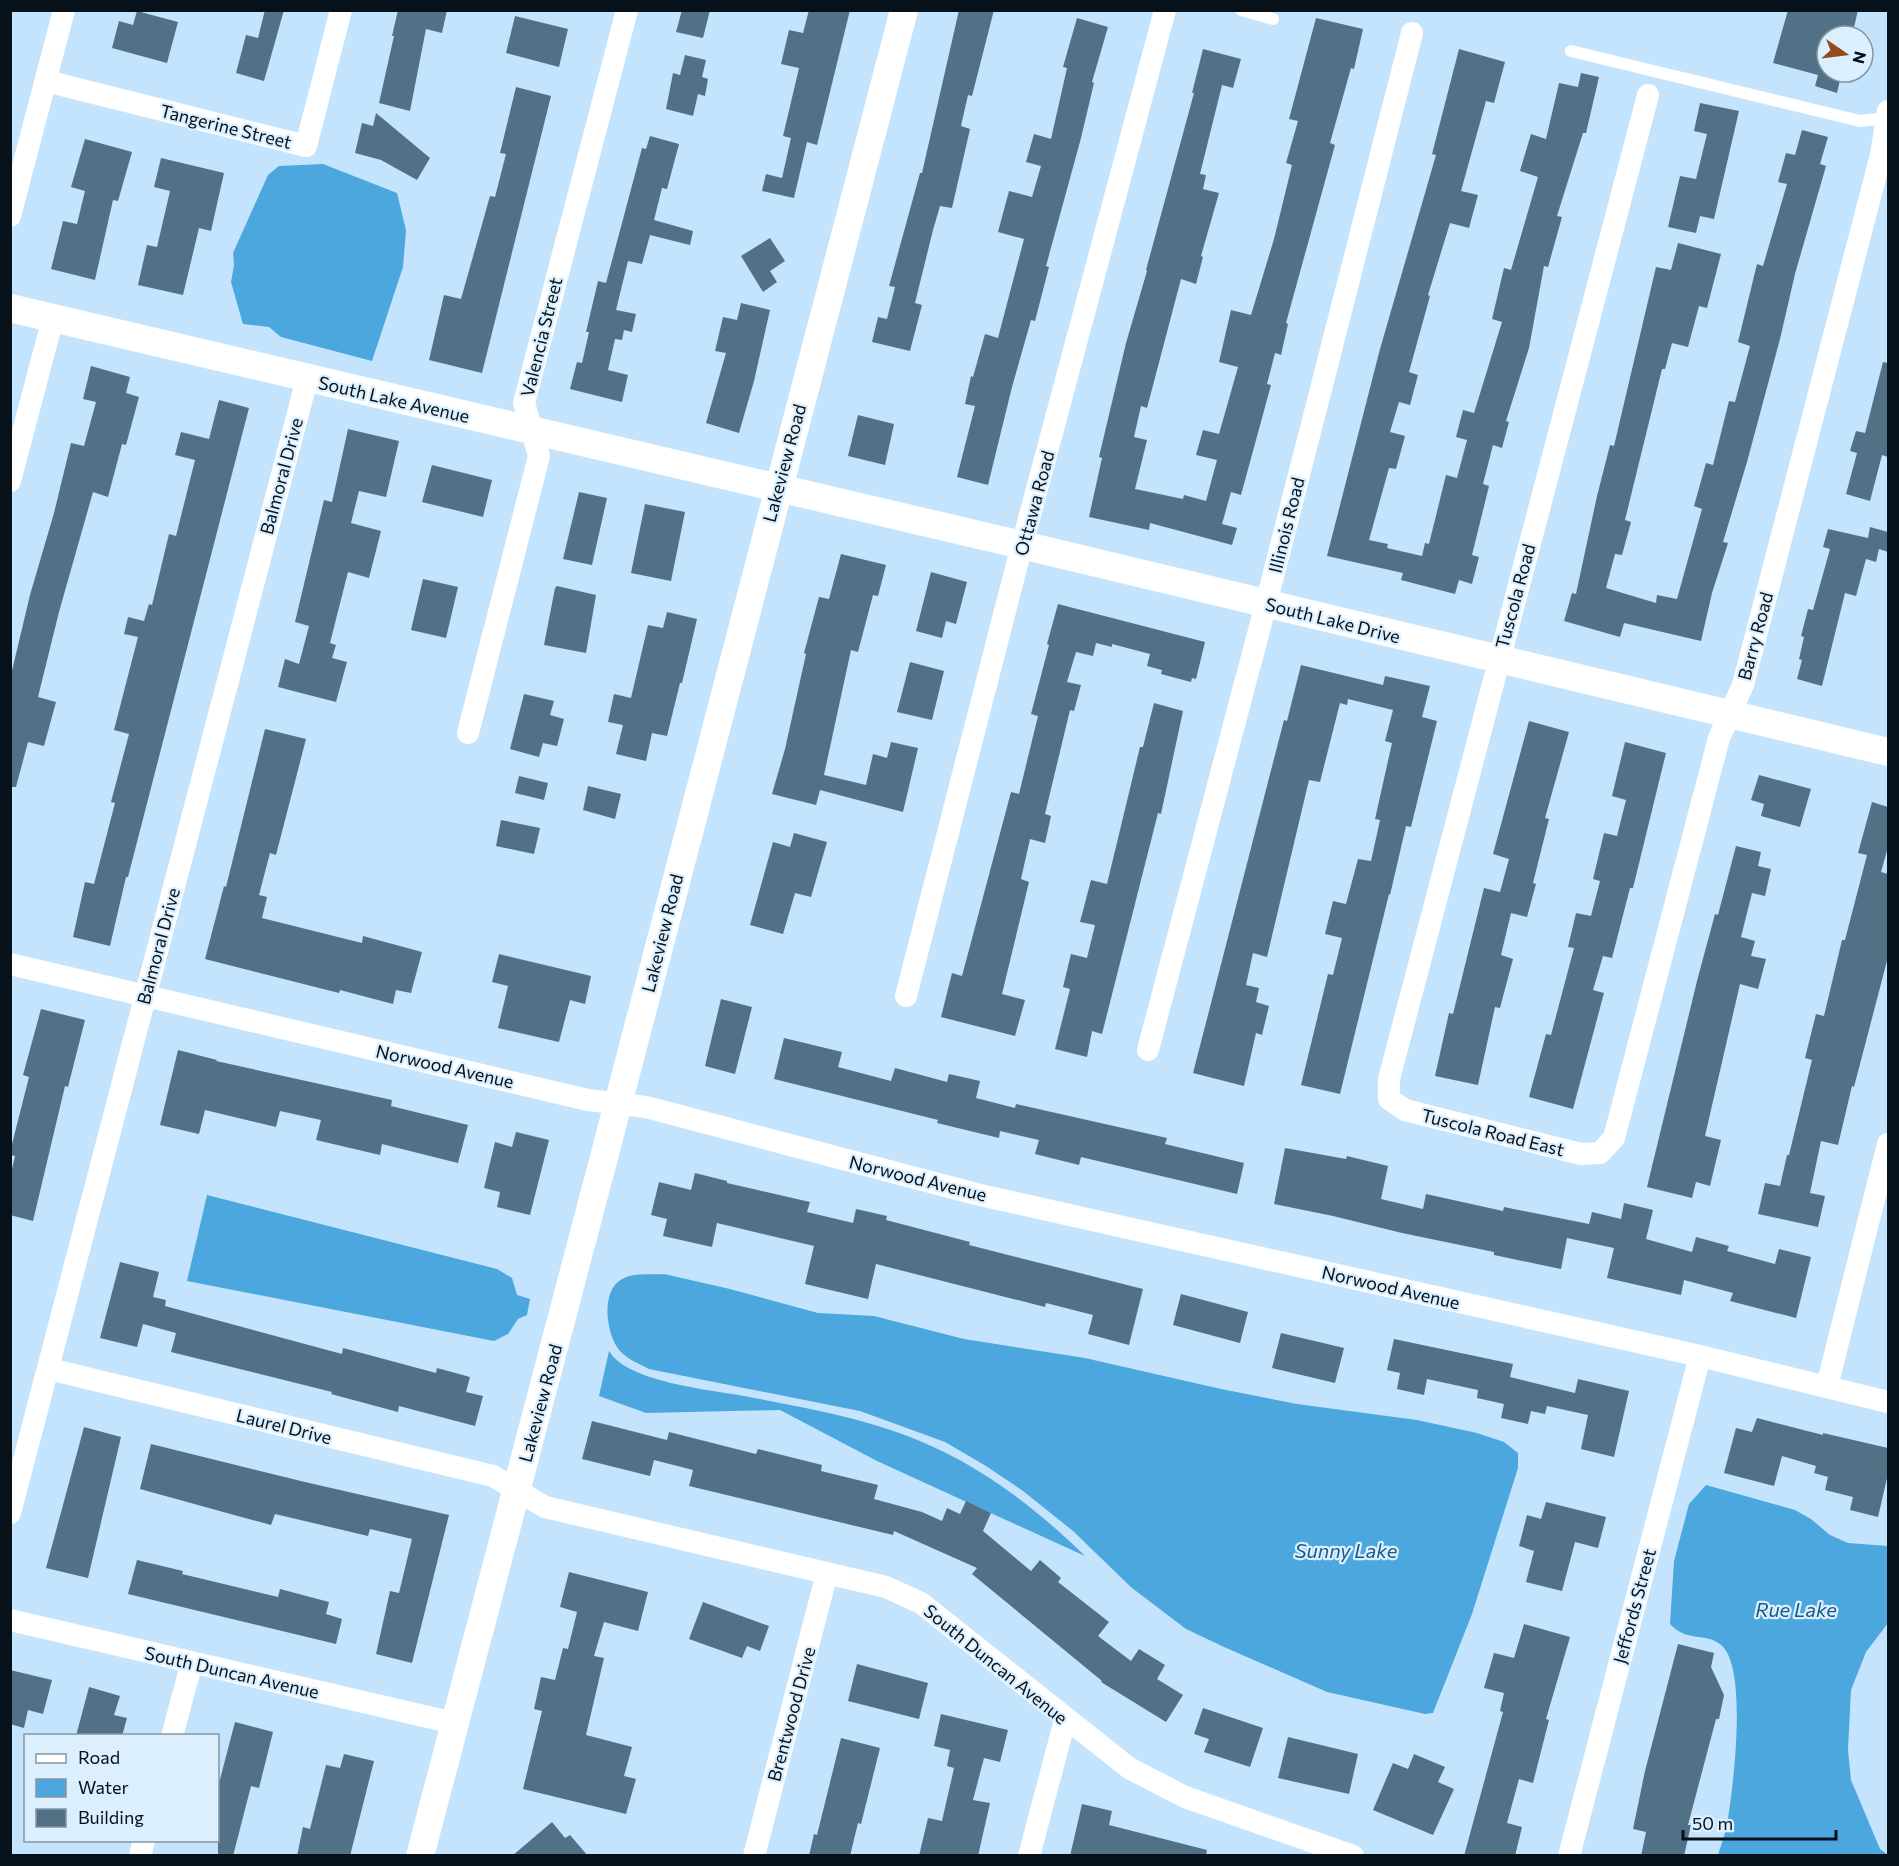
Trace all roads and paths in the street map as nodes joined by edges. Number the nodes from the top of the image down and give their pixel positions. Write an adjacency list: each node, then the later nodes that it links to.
1 (64, 10): 10 (street)
2 (341, 10): 10 (street, Tangerine Street)
3 (627, 10): 17 (street, Valencia Street)
4 (904, 10): 19 (street, Lakeview Road)
5 (1165, 10): 20 (street, Ottawa Road)
6 (1241, 10): 7 (lane)
7 (1273, 19)
8 (1412, 33): 21 (street, Illinois Road)
9 (1571, 51): 12 (lane)
10 (46, 81): 13 (street)
11 (1648, 95): 22 (street, Tuscola Road)
12 (1888, 115): 23 (street, Barry Road)
13 (10, 216)
14 (10, 308): 15 (street, South Lake Avenue)
15 (53, 318): 16 (street, South Lake Avenue); 18 (street)
16 (307, 379): 17 (street, South Lake Avenue); 27 (street, Balmoral Drive)
17 (531, 431): 19 (street, South Lake Avenue); 24 (street, Valencia Street)
18 (10, 481)
19 (777, 489): 20 (street, South Lake Drive); 31 (street, Lakeview Road)
20 (1022, 545): 21 (street, South Lake Drive); 28 (street, Ottawa Road)
21 (1266, 604): 22 (street, South Lake Drive); 29 (street, Illinois Road)
22 (1498, 660): 23 (street, South Lake Drive); 30 (street, Tuscola Road)
23 (1730, 714): 25 (street, South Lake Drive); 33 (street, Barry Road)
24 (468, 732)
25 (1888, 752)
26 (10, 964): 27 (street, Norwood Avenue)
27 (145, 996): 31 (street, Norwood Avenue); 35 (street, Balmoral Drive)
28 (906, 996)
29 (1148, 1050)
30 (1389, 1099): 33 (street, Tuscola Road East)
31 (618, 1104): 34 (street, Norwood Avenue); 38 (street, Lakeview Road)
32 (1888, 1144): 36 (street)
33 (1600, 1153)
34 (1700, 1356): 36 (street, Norwood Avenue); 50 (street, Jeffords Street)
35 (49, 1369): 38 (street, Laurel Drive); 39 (street, Balmoral Drive)
36 (1827, 1386): 37 (street, Norwood Avenue)
37 (1888, 1402)
38 (517, 1490): 40 (street, South Duncan Avenue); 44 (street, Lakeview Road)
39 (10, 1513)
40 (827, 1573): 43 (street, South Duncan Avenue); 47 (street, Brentwood Drive)
41 (10, 1620): 42 (street, South Duncan Avenue)
42 (192, 1662): 44 (street, South Duncan Avenue); 45 (street)
43 (1065, 1720): 48 (street); 49 (street, South Duncan Avenue)
44 (454, 1723): 46 (street, Lakeview Road)
45 (173, 1734)
46 (420, 1856)
47 (754, 1856)
48 (1029, 1856)
49 (1353, 1856)
50 (1569, 1856)

